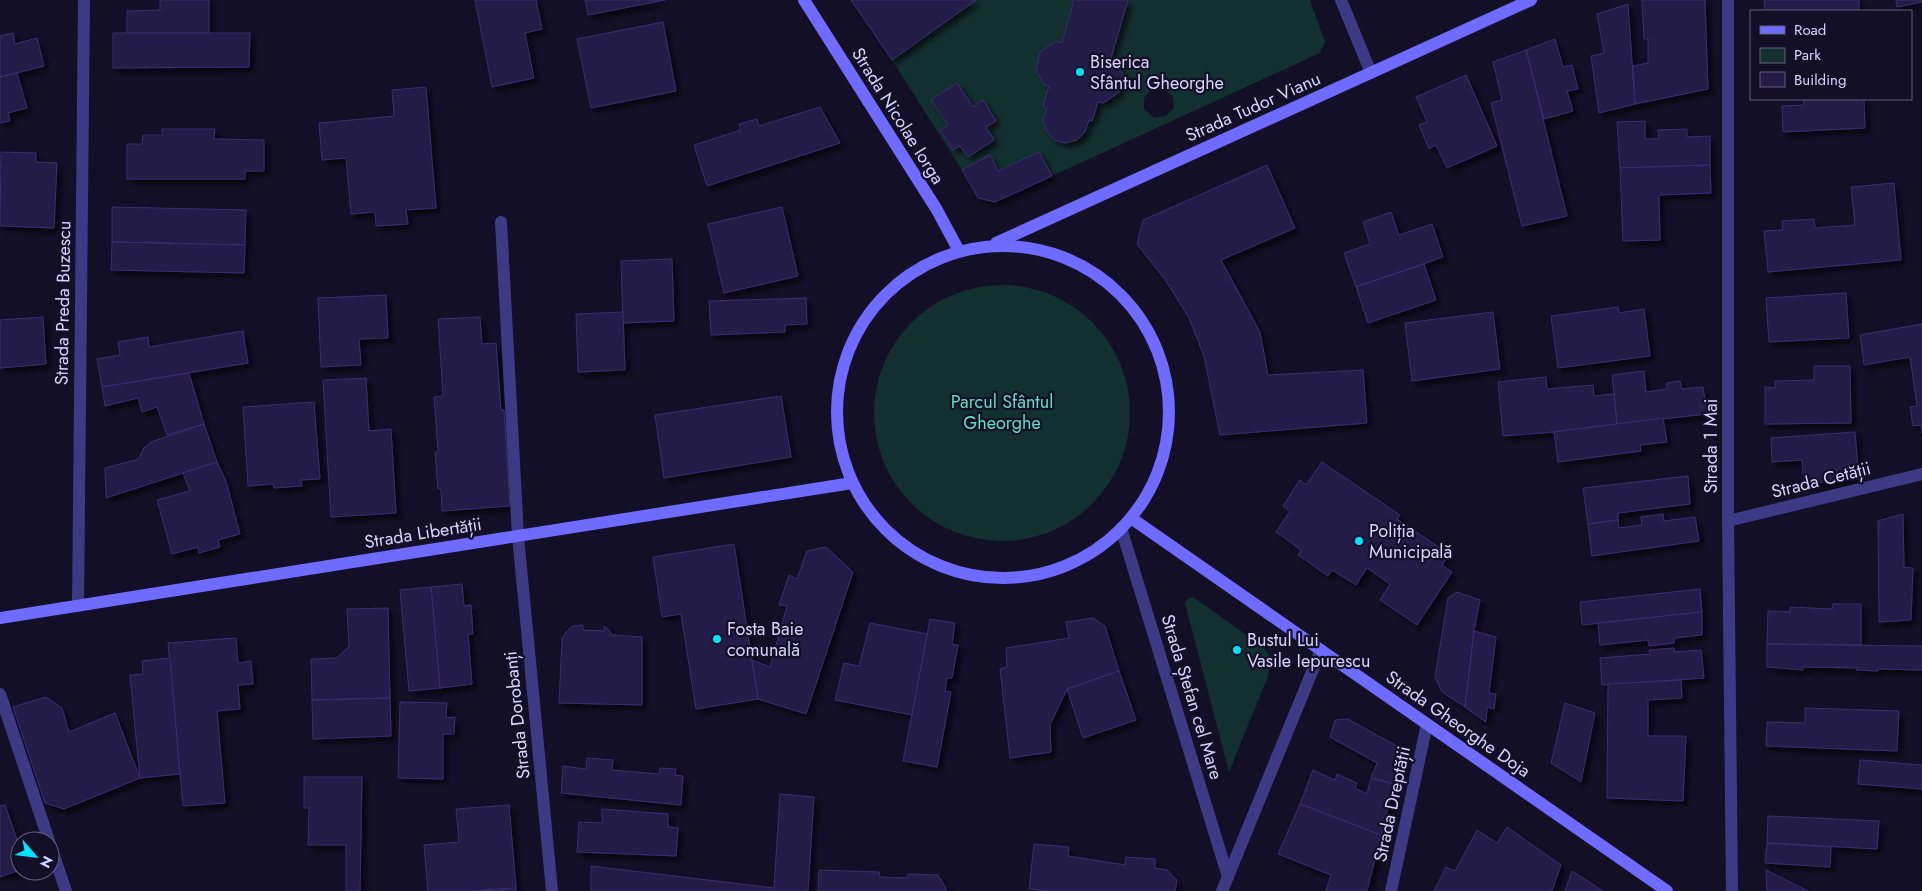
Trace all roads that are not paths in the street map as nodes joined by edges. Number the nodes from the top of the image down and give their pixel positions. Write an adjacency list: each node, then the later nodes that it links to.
1 (84, 0): 16 (street, Strada Preda Buzescu)
2 (804, 0): 9 (street, Strada Nicolae Iorga)
3 (1340, 0): 6 (street)
4 (1531, 0): 6 (street, Strada Tudor Vianu)
5 (1728, 0): 13 (street, Strada 1 Mai)
6 (1371, 73): 8 (street, Strada Tudor Vianu)
7 (501, 222): 15 (street, Strada Dorobanți)
8 (991, 246): 9 (street); 12 (street)
9 (959, 252): 11 (street)
10 (1922, 474): 13 (street, Strada Cetății)
11 (852, 483): 14 (street); 15 (street, Strada Libertății)
12 (1131, 518): 14 (street); 18 (street, Strada Gheorghe Doja)
13 (1728, 521): 29 (street, Strada 1 Mai)
14 (1121, 528): 23 (street, Strada Ștefan cel Mare)
15 (518, 536): 16 (street, Strada Libertății); 25 (street, Strada Dorobanți)
16 (78, 606): 17 (street, Strada Libertății)
17 (0, 618)
18 (1321, 650): 20 (street, Strada Gheorghe Doja); 23 (street)
19 (0, 694): 21 (street)
20 (1427, 724): 27 (street, Strada Dreptății); 28 (street, Strada Gheorghe Doja)
21 (45, 831)
22 (60, 874): 24 (street)
23 (1228, 877): 26 (street)
24 (66, 891)
25 (552, 891)
26 (1222, 891)
27 (1391, 891)
28 (1667, 891)
29 (1732, 891)

